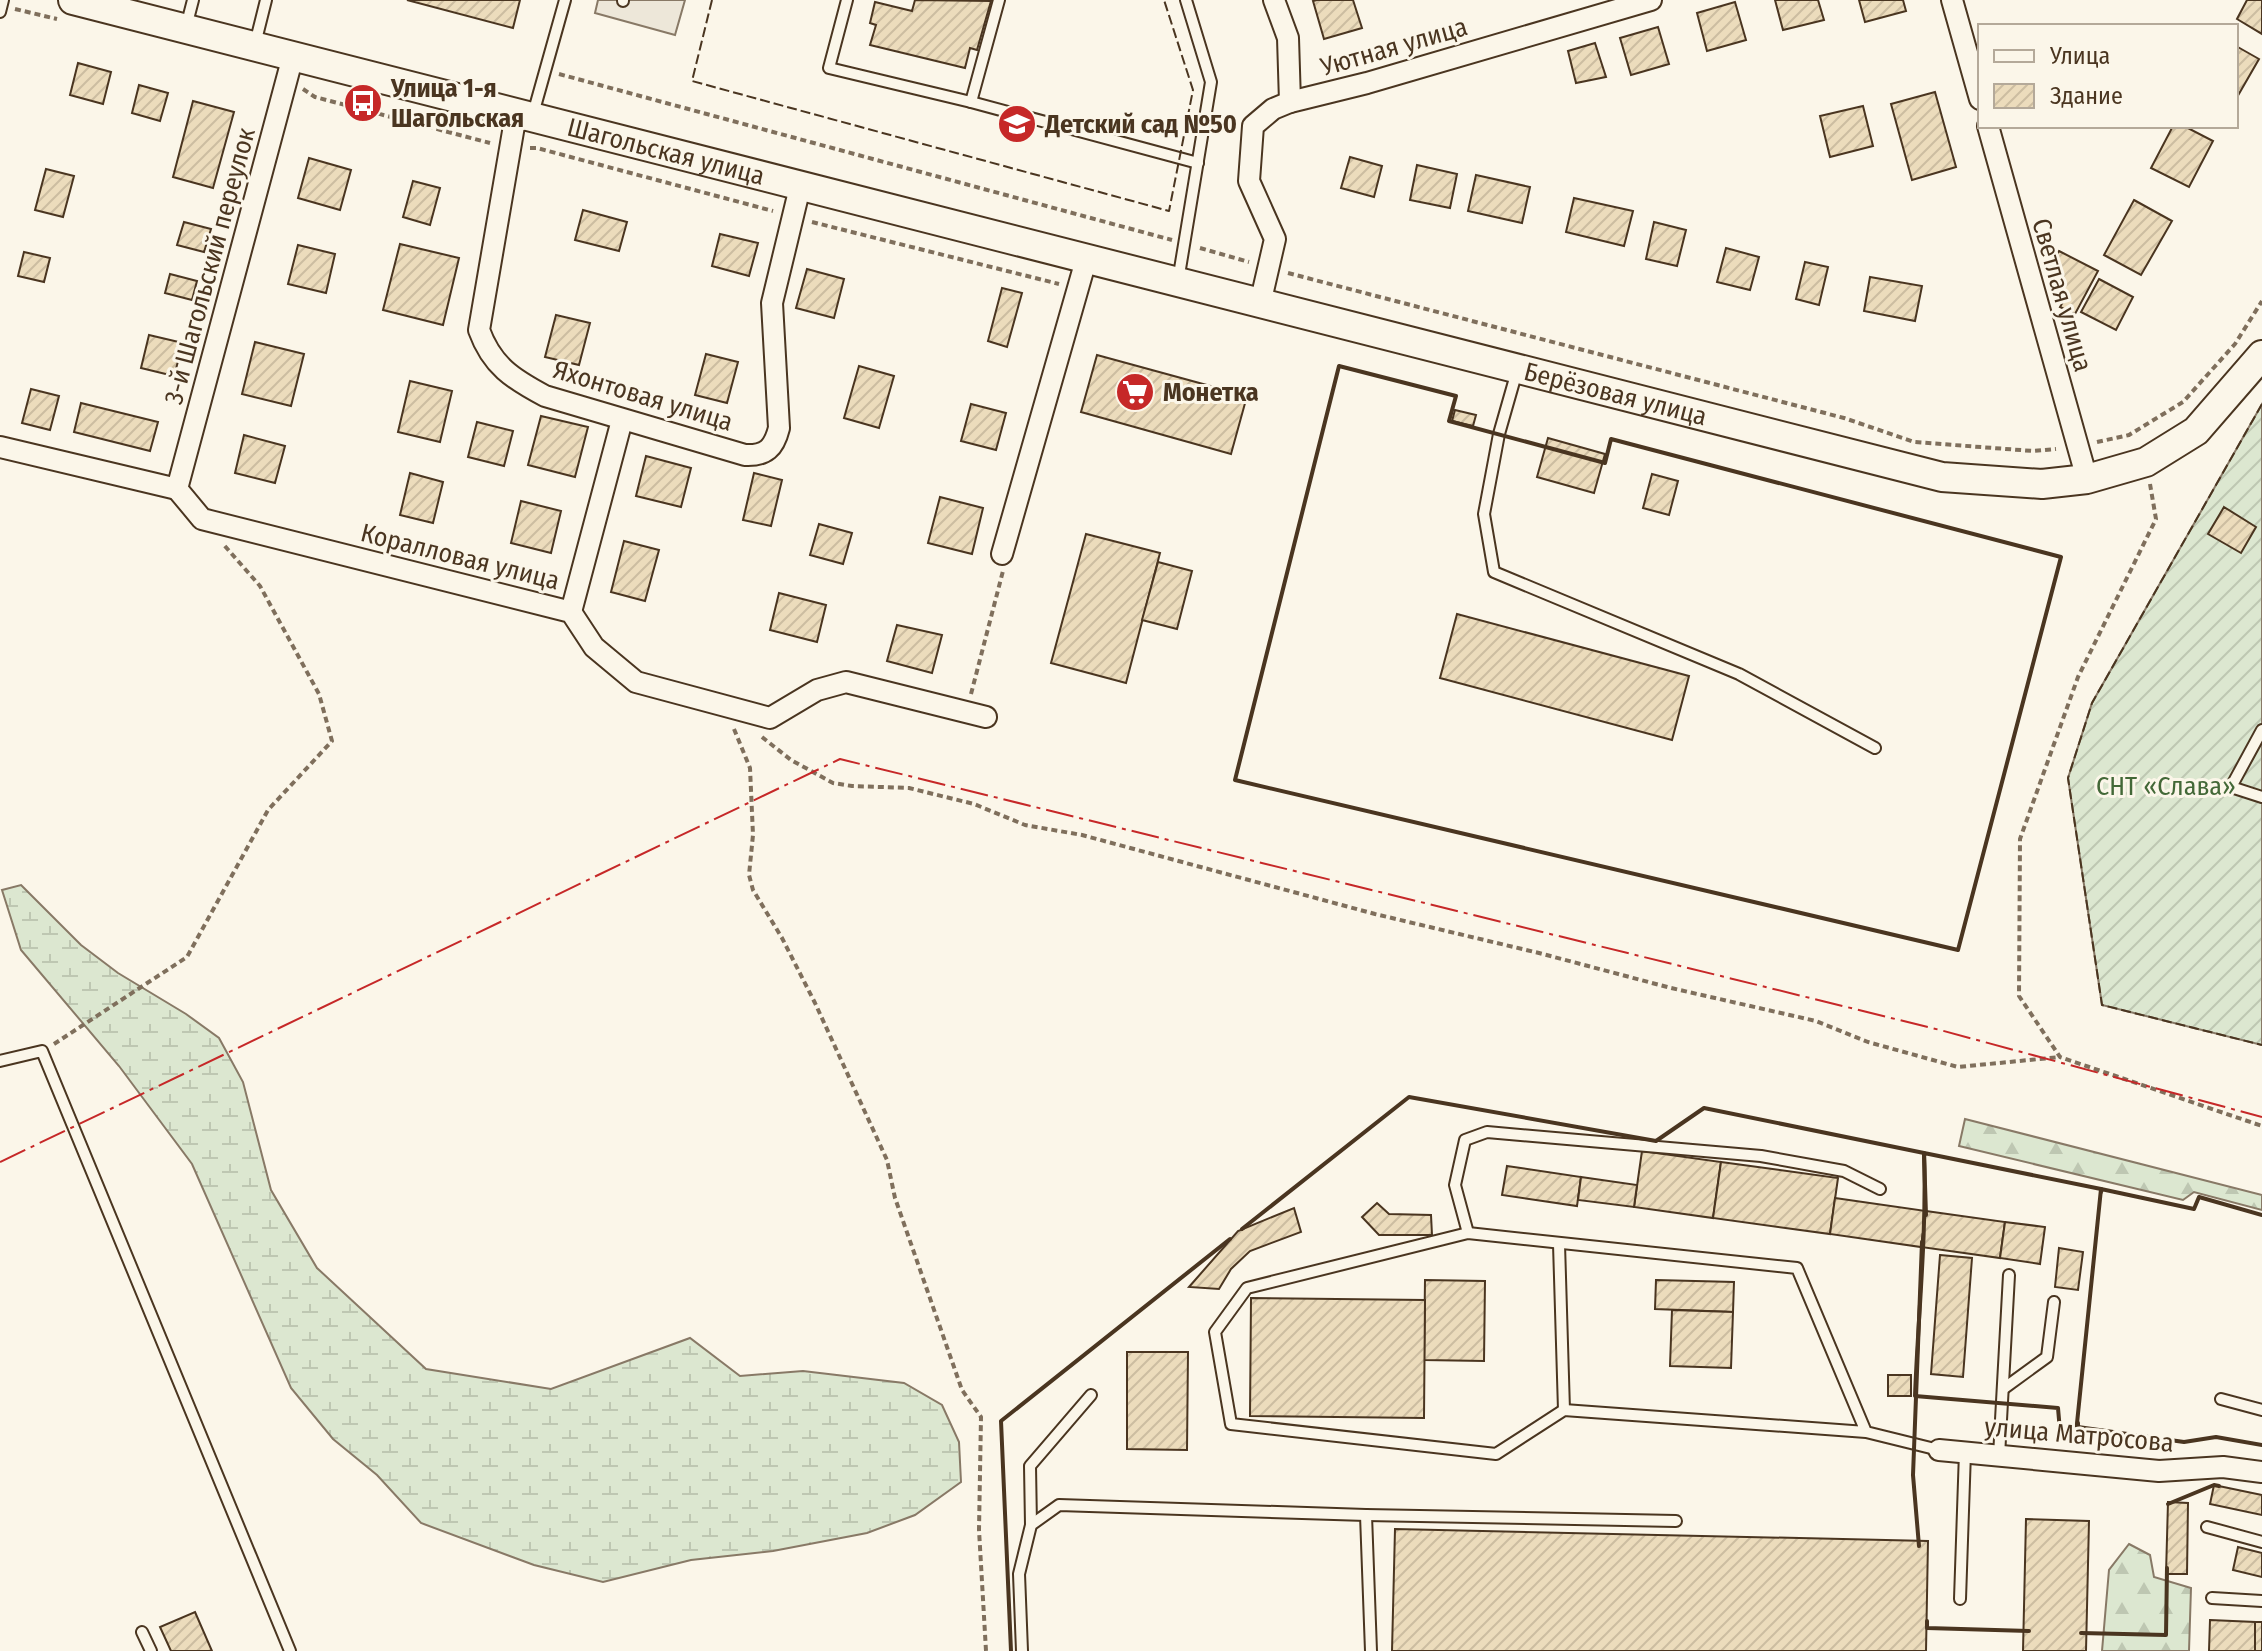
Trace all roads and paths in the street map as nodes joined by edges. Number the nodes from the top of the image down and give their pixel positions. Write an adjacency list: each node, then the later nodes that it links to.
1 (193, 0): 12 (lane)
2 (266, 0): 13 (lane)
3 (565, 0): 15 (lane)
4 (847, 0): 17 (lane)
5 (999, 0): 17 (lane)
6 (1186, 0): 22 (lane)
7 (1274, 0): 18 (street)
8 (1651, 0): 18 (street, Уютная улица)
9 (1952, 0): 16 (street)
10 (2, 6): 11 (path)
11 (67, 10): 12 (main road, Шагольская улица)
12 (186, 29): 13 (main road, Шагольская улица)
13 (254, 46): 14 (main road, Шагольская улица)
14 (290, 67): 19 (main road, Шагольская улица); 21 (path); 39 (street, 3-й Шагольский переулок)
15 (545, 71): 19 (lane); 25 (path)
16 (1978, 92)
17 (971, 102): 22 (lane)
18 (1290, 102): 27 (street)
19 (524, 115): 21 (street, Яхонтовая улица); 23 (main road, Шагольская улица)
20 (1989, 128): 35 (street, Светлая улица)
21 (508, 148): 24 (path); 34 (street, Яхонтовая улица)
22 (1198, 163): 25 (lane)
23 (800, 187): 24 (street, Яхонтовая улица); 26 (main road, Шагольская улица)
24 (793, 217): 29 (path); 34 (street, Яхонтовая улица)
25 (1184, 243): 27 (path); 28 (lane)
26 (1086, 260): 28 (main road, Шагольская улица); 29 (street)
27 (1268, 267): 31 (street); 35 (path)
28 (1178, 283): 31 (main road, Шагольская улица)
29 (1077, 289): 41 (street)
30 (2262, 301): 35 (path)
31 (1260, 304): 33 (main road, Берёзовая улица)
32 (2262, 355): 37 (main road, Берёзовая улица)
33 (1517, 370): 38 (main road, Берёзовая улица); 46 (lane)
34 (622, 420): 42 (street)
35 (2077, 446): 38 (street, Светлая улица)
36 (0, 447): 39 (street)
37 (2146, 462): 38 (main road, Берёзовая улица); 49 (path)
38 (2087, 479)
39 (177, 489): 40 (street)
40 (202, 519): 42 (street, Коралловая улица); 48 (path)
41 (1002, 554): 44 (path)
42 (571, 612): 43 (street, Коралловая улица)
43 (726, 708): 44 (street, Коралловая улица); 49 (path); 78 (path)
44 (976, 714)
45 (2262, 730): 47 (lane)
46 (1875, 748)
47 (2262, 797)
48 (42, 1051): 50 (lane); 77 (lane)
49 (2060, 1057): 51 (path)
50 (0, 1061)
51 (2262, 1126)
52 (1880, 1189): 53 (lane)
53 (1468, 1233): 54 (lane); 60 (lane)
54 (1559, 1244): 60 (lane); 62 (lane)
55 (2009, 1275): 57 (lane)
56 (2054, 1302): 57 (lane)
57 (2003, 1389): 65 (lane)
58 (1091, 1395): 69 (lane)
59 (2221, 1399): 61 (lane)
60 (1564, 1410): 62 (lane)
61 (2262, 1410)
62 (1866, 1432): 63 (lane)
63 (1939, 1450): 64 (street, улица Матросова)
64 (1965, 1452): 65 (street, улица Матросова); 73 (lane)
65 (1999, 1456): 66 (street, улица Матросова)
66 (2262, 1472)
67 (1366, 1515): 68 (lane); 69 (lane); 80 (lane)
68 (1676, 1521)
69 (1031, 1525): 79 (lane)
70 (2207, 1527): 71 (lane)
71 (2262, 1542)
72 (2212, 1598): 74 (lane)
73 (1960, 1599)
74 (2262, 1601)
75 (142, 1632): 76 (lane)
76 (151, 1651)
77 (290, 1651)
78 (986, 1651)
79 (1022, 1651)
80 (1371, 1651)

